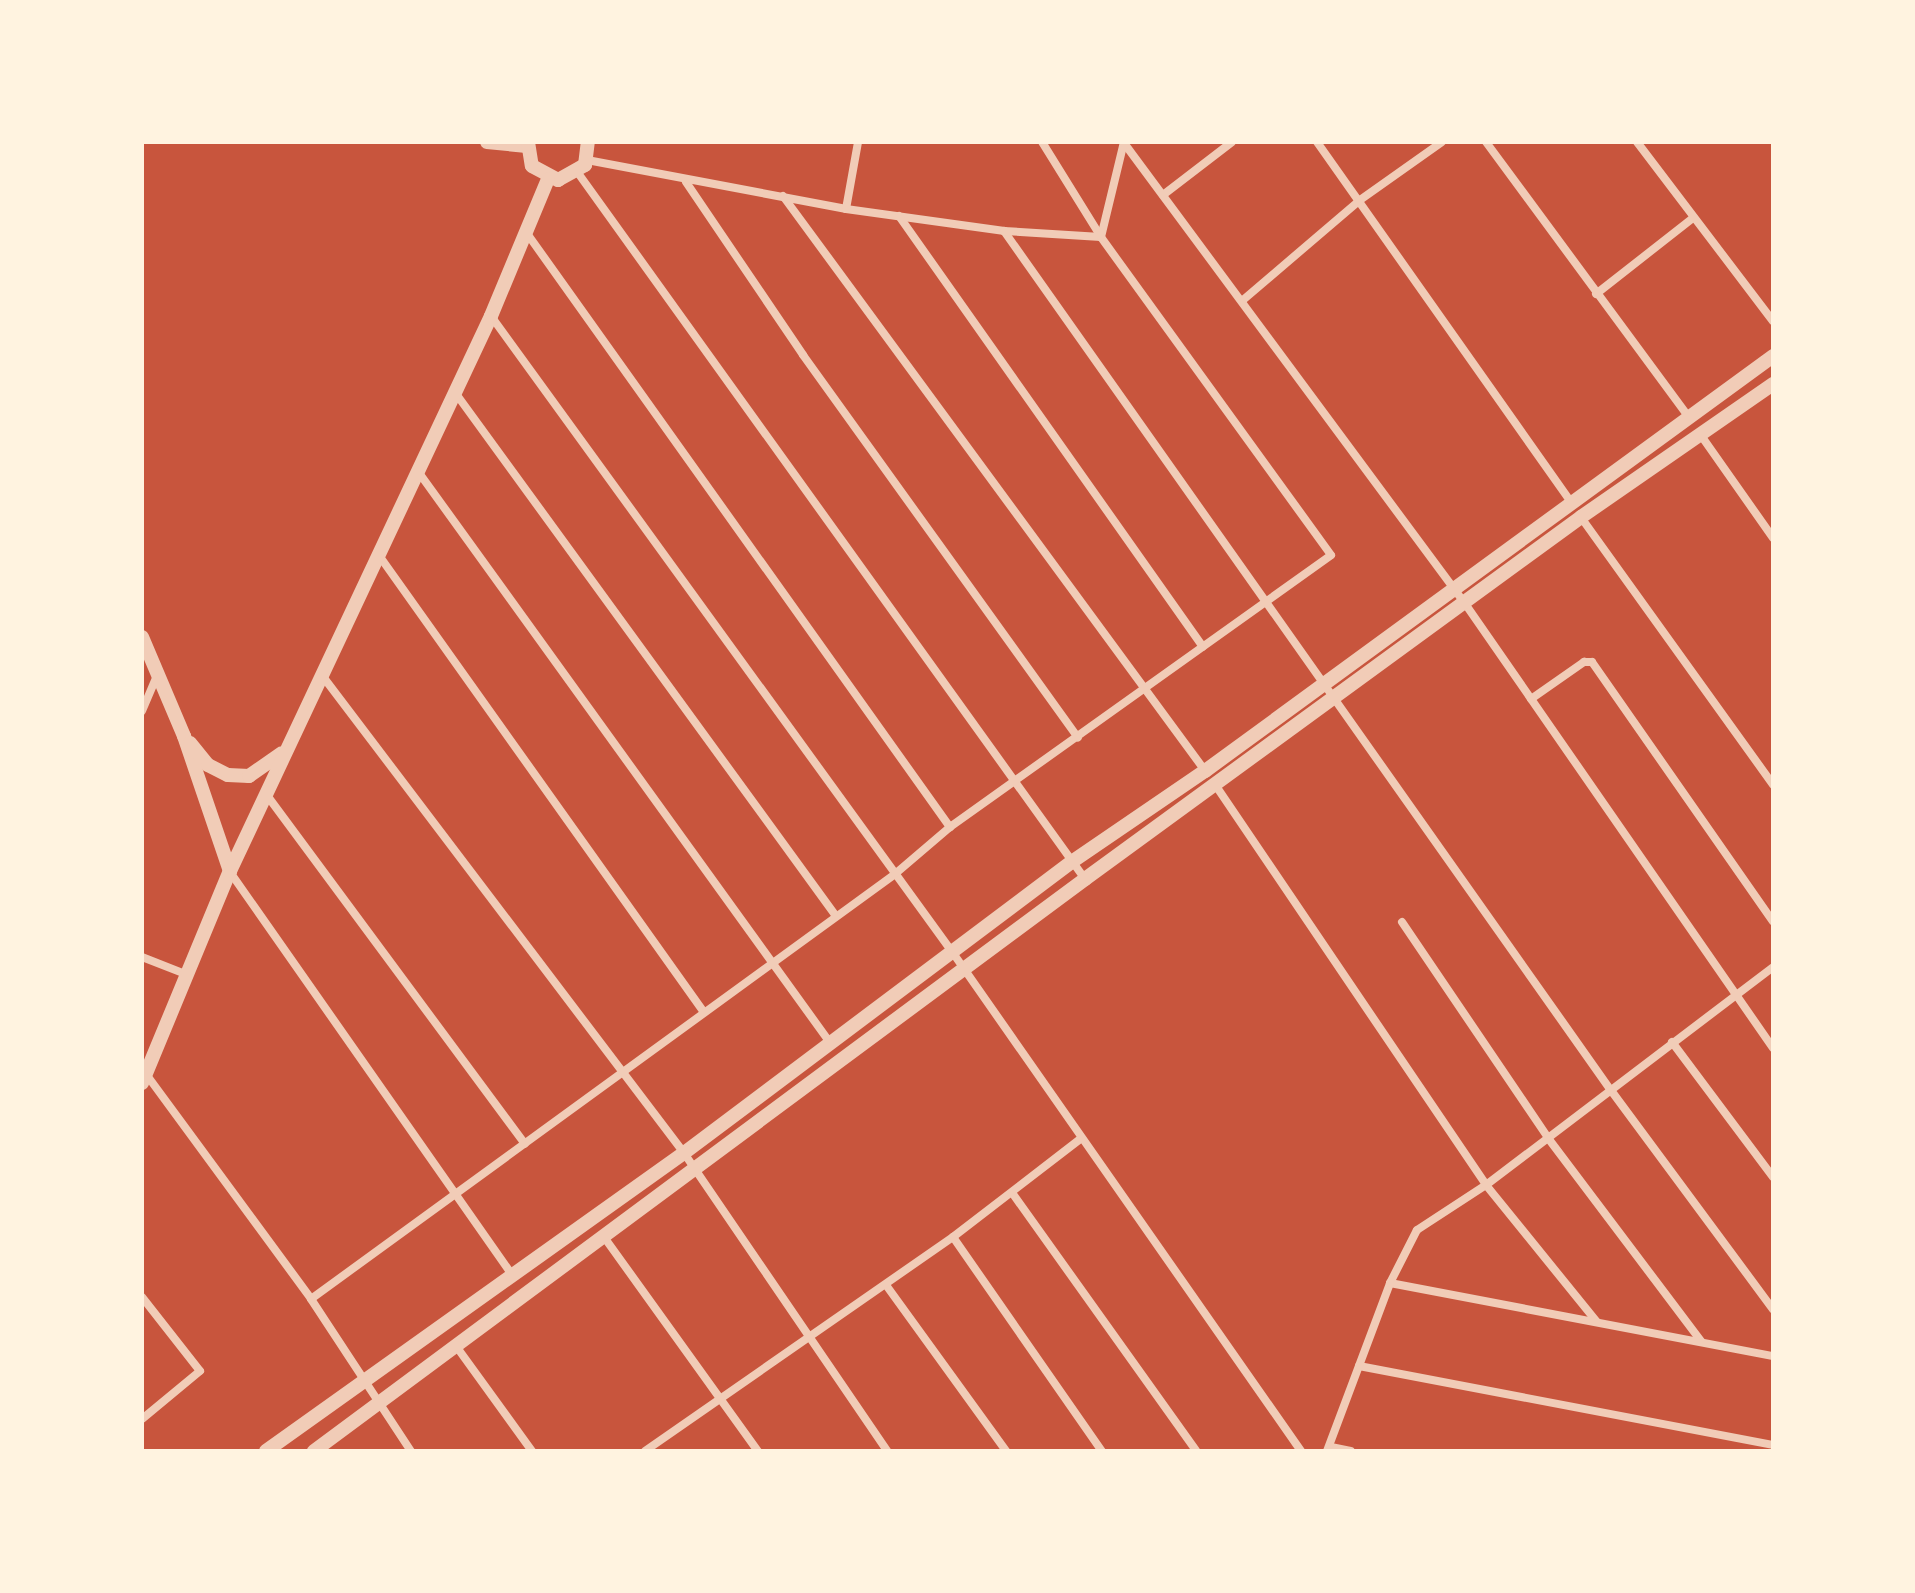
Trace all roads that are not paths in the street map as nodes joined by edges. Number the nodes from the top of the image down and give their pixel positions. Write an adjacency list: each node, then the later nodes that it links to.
1 (487, 142): 11 (street)
2 (588, 142): 12 (street)
3 (858, 142): 18 (street)
4 (1042, 142): 23 (street)
5 (1124, 142): 16 (street); 23 (street)
6 (1232, 142): 16 (street)
7 (1317, 142): 17 (street)
8 (1442, 142): 17 (street)
9 (1486, 142): 24 (street)
10 (1637, 142): 20 (street)
11 (527, 144): 13 (street)
12 (582, 167): 13 (street); 14 (street); 54 (street)
13 (548, 179): 22 (street)
14 (686, 182): 15 (street); 51 (street)
15 (782, 195): 18 (street); 46 (street)
16 (1163, 195): 25 (street)
17 (1360, 200): 25 (street); 34 (street)
18 (846, 209): 19 (street)
19 (899, 216): 21 (street); 42 (street)
20 (1693, 218): 24 (street); 27 (street)
21 (1004, 231): 23 (street); 39 (street)
22 (526, 232): 26 (street); 58 (street)
23 (1101, 237): 39 (street)
24 (1596, 294): 31 (street)
25 (1243, 300): 38 (street)
26 (491, 316): 30 (street); 61 (street)
27 (1773, 321)
28 (1773, 356): 31 (street)
29 (1773, 384): 32 (street)
30 (453, 391): 33 (street); 63 (street)
31 (1689, 417): 34 (street)
32 (1700, 434): 35 (street); 36 (street)
33 (417, 470): 37 (street); 68 (street)
34 (1571, 502): 35 (street); 38 (street)
35 (1581, 517): 40 (street); 56 (street)
36 (1773, 538)
37 (378, 553): 44 (street); 73 (street)
38 (1454, 588): 40 (street); 45 (street)
39 (1267, 600): 42 (street); 45 (street)
40 (1466, 605): 47 (street); 48 (street)
41 (142, 637): 43 (street)
42 (1203, 647): 46 (street)
43 (157, 674): 49 (street); 50 (street)
44 (321, 674): 52 (street); 77 (street)
45 (1326, 682): 47 (street); 53 (street)
46 (1145, 690): 51 (street); 53 (street)
47 (1337, 698): 55 (street); 79 (street)
48 (1531, 699): 64 (street); 72 (street)
49 (142, 711)
50 (184, 736): 52 (street); 60 (street)
51 (1078, 737): 54 (street)
52 (287, 748): 57 (street)
53 (1205, 771): 55 (street); 59 (street)
54 (1017, 780): 58 (street); 59 (street)
55 (1215, 785): 62 (street); 86 (street)
56 (1773, 785)
57 (266, 793): 60 (street); 82 (street)
58 (950, 827): 61 (street)
59 (1073, 861): 62 (street); 66 (street)
60 (230, 871): 71 (street); 88 (street)
61 (895, 874): 63 (street); 66 (street)
62 (1085, 879): 70 (street)
63 (836, 916): 68 (street)
64 (1773, 921)
65 (1402, 922): 80 (street)
66 (953, 953): 70 (street); 75 (street)
67 (142, 957): 71 (street)
68 (771, 961): 73 (street); 75 (street)
69 (1773, 967): 72 (street)
70 (965, 971): 81 (street); 84 (street)
71 (188, 975): 78 (street)
72 (1733, 995): 74 (street); 76 (street)
73 (703, 1011): 77 (street)
74 (1672, 1042): 79 (street); 85 (street)
75 (831, 1044): 83 (street)
76 (1773, 1048)
77 (624, 1071): 82 (street); 83 (street)
78 (144, 1078): 95 (street)
79 (1610, 1089): 80 (street); 96 (street)
80 (1548, 1138): 86 (street); 99 (street)
81 (1079, 1140): 87 (street); 119 (street)
82 (525, 1144): 88 (street)
83 (684, 1153): 84 (street); 91 (street)
84 (696, 1170): 89 (street); 98 (street)
85 (1773, 1177)
86 (1486, 1185): 92 (street); 97 (street)
87 (1013, 1194): 90 (street); 118 (street)
88 (453, 1195): 91 (street); 95 (street)
89 (604, 1237): 100 (street); 104 (street)
90 (953, 1237): 93 (street); 117 (street)
91 (513, 1276): 103 (street)
92 (1390, 1283): 97 (street); 102 (street)
93 (886, 1285): 98 (street); 116 (street)
94 (142, 1297): 106 (street)
95 (311, 1299): 103 (street)
96 (1773, 1309)
97 (1597, 1322): 99 (street)
98 (809, 1334): 104 (street); 115 (street)
99 (1701, 1341): 101 (street)
100 (456, 1346): 105 (street); 112 (street)
101 (1773, 1356)
102 (1359, 1366): 107 (street); 108 (street)
103 (364, 1380): 105 (street); 109 (street)
104 (719, 1398): 113 (street); 114 (street)
105 (379, 1404): 110 (street); 111 (street)
106 (142, 1419)
107 (1773, 1445)
108 (1329, 1449): 120 (street)
109 (266, 1451)
110 (314, 1451)
111 (411, 1451)
112 (532, 1451)
113 (645, 1451)
114 (758, 1451)
115 (887, 1451)
116 (1006, 1451)
117 (1102, 1451)
118 (1196, 1451)
119 (1301, 1451)
120 (1351, 1451)

